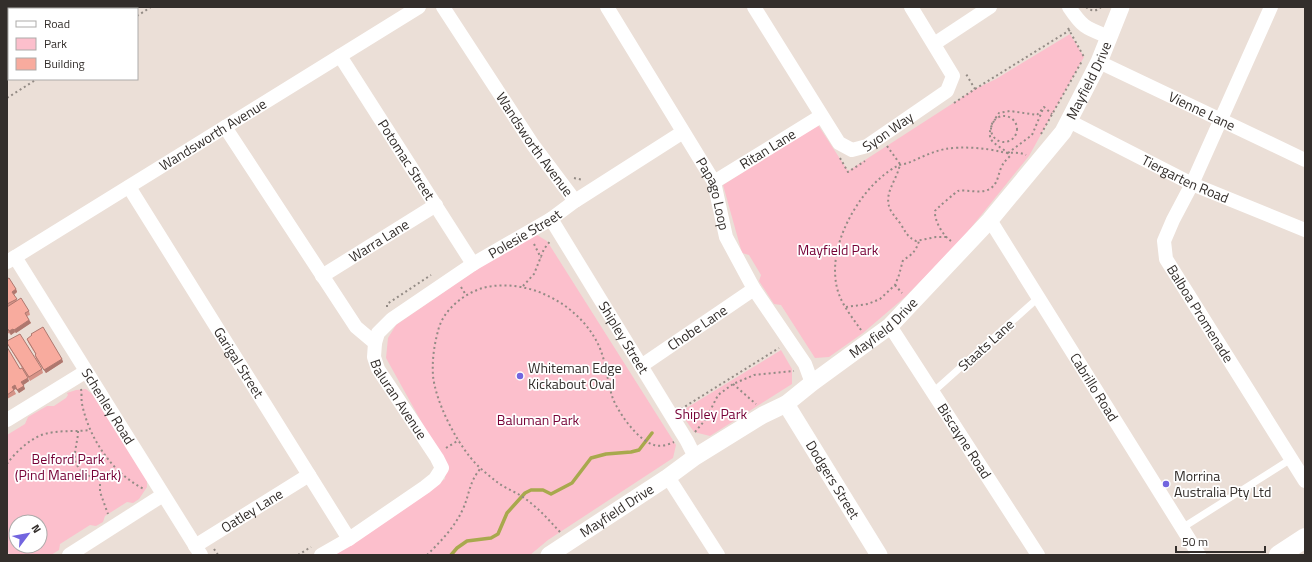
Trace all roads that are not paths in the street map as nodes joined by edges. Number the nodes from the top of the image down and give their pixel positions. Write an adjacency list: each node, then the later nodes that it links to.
1 (419, 7): 12 (street, Wandsworth Avenue)
2 (443, 7): 23 (street, Wandsworth Avenue)
3 (607, 7): 18 (street, Papago Loop)
4 (754, 7): 14 (street, Syon Way)
5 (911, 7): 11 (street, Syon Way)
6 (990, 7): 11 (street)
7 (1069, 7): 10 (street)
8 (1121, 7): 10 (street, Mayfield Drive)
9 (1271, 7): 15 (street, Balboa Promenade)
10 (1109, 37): 13 (street, Mayfield Drive)
11 (934, 44): 14 (street, Syon Way)
12 (340, 56): 17 (street, Wandsworth Avenue); 24 (street, Potomac Street)
13 (1099, 62): 15 (street, Vienne Lane); 16 (street, Mayfield Drive)
14 (821, 116): 20 (street, Ritan Lane)
15 (1221, 120): 19 (street, Vienne Lane); 21 (street, Balboa Promenade)
16 (1069, 121): 21 (street, Tiergarten Road); 26 (street, Mayfield Drive)
17 (225, 127): 22 (street, Wandsworth Avenue); 30 (street, Baluran Avenue)
18 (683, 132): 20 (street, Papago Loop); 23 (street, Polesie Street)
19 (1305, 160)
20 (714, 182): 31 (street, Papago Loop)
21 (1192, 184): 27 (street, Tiergarten Road); 42 (street, Balboa Promenade)
22 (129, 187): 28 (street, Wandsworth Avenue); 43 (street, Garigal Street)
23 (575, 201): 25 (street, Polesie Street)
24 (436, 205): 29 (street, Potomac Street); 30 (street, Warra Lane)
25 (551, 218): 29 (street, Polesie Street); 35 (street, Shipley Street)
26 (990, 220): 32 (street, Cabrillo Road); 33 (street, Mayfield Drive)
27 (1305, 230)
28 (11, 260): 36 (street, Schenley Road)
29 (473, 264): 34 (street, Polesie Street)
30 (322, 276): 34 (street, Baluran Avenue)
31 (754, 289): 35 (street, Chobe Lane); 37 (street, Papago Loop)
32 (1038, 298): 38 (lane, Staats Lane); 47 (street, Cabrillo Road)
33 (890, 326): 37 (street, Mayfield Drive); 38 (street, Biscayne Road)
34 (375, 343): 49 (street, Baluran Avenue)
35 (641, 366): 41 (street, Shipley Street)
36 (85, 372): 40 (street); 46 (street, Schenley Road)
37 (812, 383): 39 (street, Mayfield Drive)
38 (933, 392): 56 (street, Biscayne Road)
39 (786, 404): 41 (street, Mayfield Drive); 55 (street, Dodgers Street)
40 (7, 420)
41 (695, 457): 44 (street, Mayfield Drive)
42 (1292, 459): 45 (street, Balboa Promenade); 47 (lane)
43 (309, 475): 49 (street, Garigal Street); 51 (street, Oatley Lane)
44 (668, 477): 52 (street, Mayfield Drive); 54 (street)
45 (1305, 480)
46 (163, 495): 51 (street, Schenley Road); 53 (street)
47 (1182, 528): 57 (street, Cabrillo Road)
48 (1305, 538): 58 (main road)
49 (349, 539): 50 (street, Baluran Avenue)
50 (318, 550)
51 (198, 551)
52 (554, 554)
53 (68, 555)
54 (718, 555)
55 (879, 555)
56 (1038, 555)
57 (1198, 555)
58 (1279, 555)

